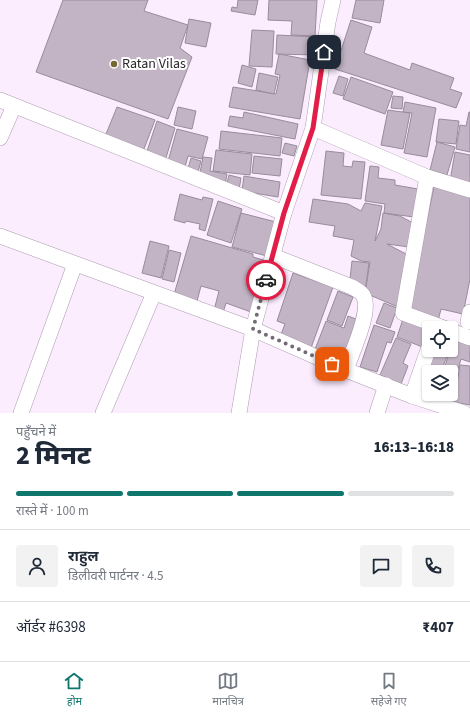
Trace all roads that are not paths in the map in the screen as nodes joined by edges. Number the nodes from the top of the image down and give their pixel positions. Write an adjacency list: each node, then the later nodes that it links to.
1 (333, 0): 3 (street)
2 (7, 103): 4 (street); 7 (street)
3 (313, 128): 5 (street); 7 (street)
4 (0, 138)
5 (427, 177): 6 (street); 12 (street)
6 (470, 190)
7 (284, 213): 9 (street)
8 (0, 236): 10 (street)
9 (273, 256): 13 (street); 17 (street)
10 (75, 264): 11 (street); 20 (street)
11 (154, 293): 13 (street); 21 (street)
12 (424, 321)
13 (253, 329): 17 (street); 22 (street)
14 (458, 334): 15 (street)
15 (470, 338)
16 (426, 357): 19 (street)
17 (346, 370): 18 (street)
18 (386, 385): 19 (street); 23 (street)
19 (412, 396): 24 (street)
20 (21, 413)
21 (103, 413)
22 (239, 413)
23 (377, 413)
24 (464, 413)

